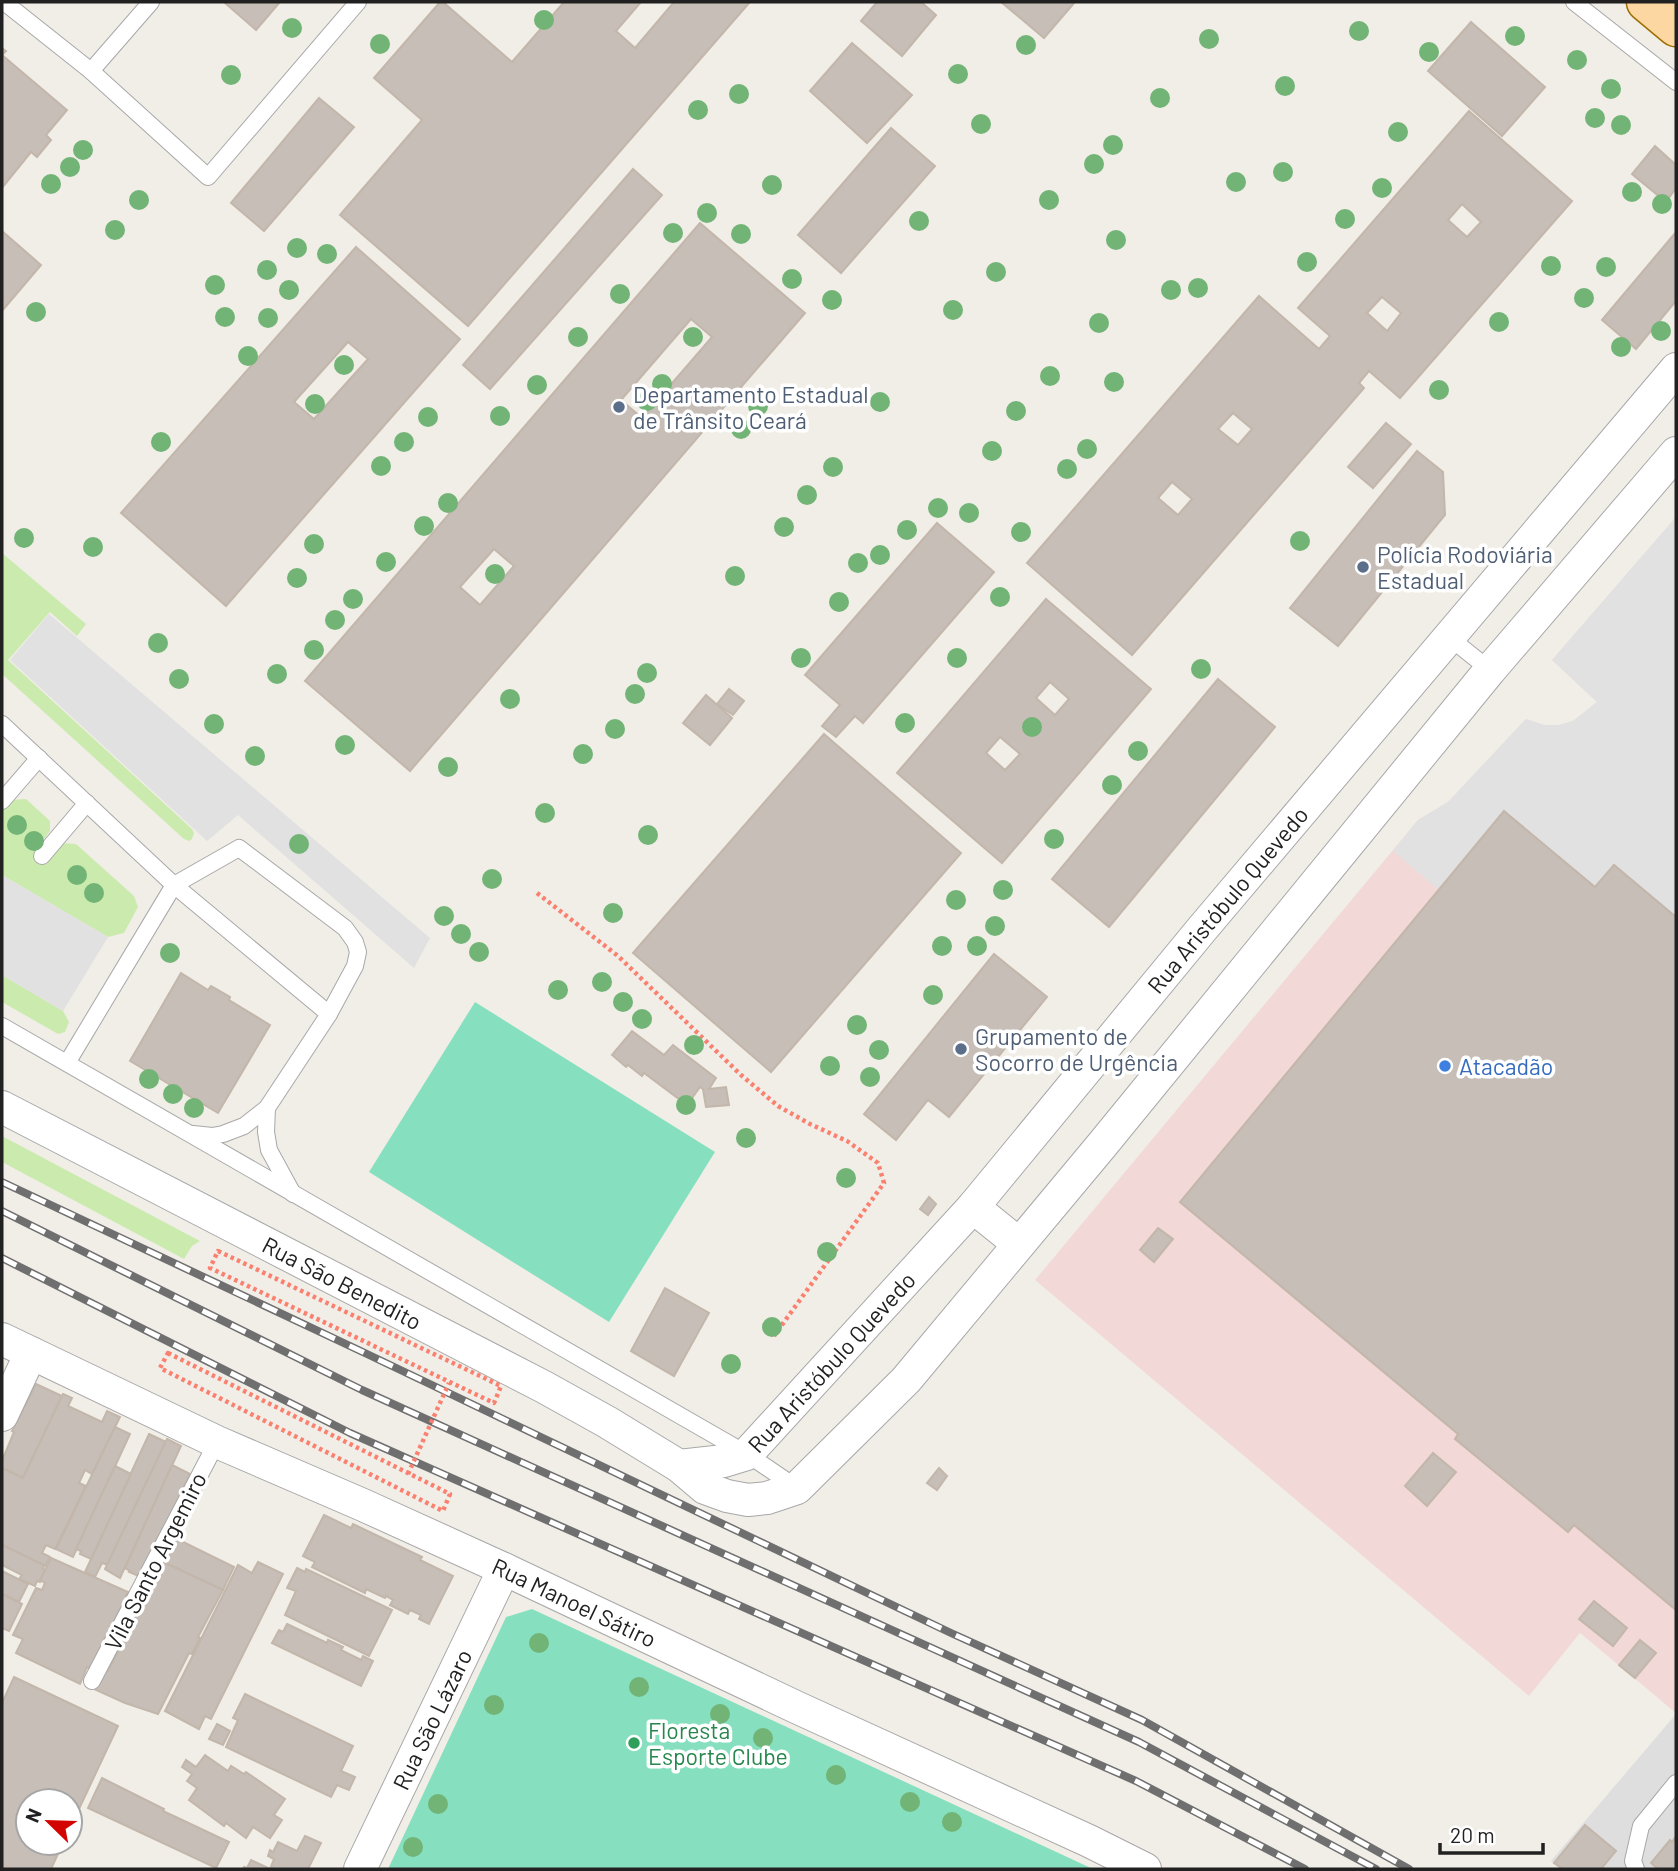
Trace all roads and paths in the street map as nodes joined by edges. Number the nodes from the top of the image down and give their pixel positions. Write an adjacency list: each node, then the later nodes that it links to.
1 (4, 2): 7 (lane)
2 (151, 2): 7 (lane)
3 (358, 2): 7 (lane)
4 (1574, 2): 8 (lane)
5 (1646, 2): 6 (main road)
6 (1676, 27)
7 (91, 71)
8 (1676, 82)
9 (1676, 369): 11 (street, Rua Aristóbulo Quevedo)
10 (1676, 453): 12 (street)
11 (1450, 638): 12 (lane); 27 (street, Rua Aristóbulo Quevedo)
12 (1490, 670): 28 (street)
13 (2, 724): 14 (lane)
14 (39, 758): 15 (lane); 16 (lane)
15 (2, 801)
16 (88, 803): 17 (lane); 18 (lane)
17 (42, 856)
18 (174, 886): 20 (lane); 20 (lane); 22 (lane)
19 (537, 893): 29 (path)
20 (329, 1014): 24 (lane)
21 (2, 1026): 22 (lane)
22 (67, 1063): 25 (lane)
23 (2, 1107): 36 (street, Rua São Benedito)
24 (267, 1108): 25 (lane); 26 (lane)
25 (188, 1133): 26 (lane)
26 (293, 1194): 35 (lane)
27 (973, 1207): 28 (street); 35 (street, Rua Aristóbulo Quevedo)
28 (1018, 1244): 39 (street)
29 (774, 1336)
30 (2, 1339): 31 (street, Rua Manoel Sátiro)
31 (31, 1353): 33 (street); 34 (street, Rua Manoel Sátiro)
32 (449, 1383): 38 (path, bridge)
33 (2, 1415)
34 (217, 1442): 41 (street, Rua Manoel Sátiro); 42 (lane, Vila Santo Argemiro)
35 (747, 1454): 36 (street, Rua Aristóbulo Quevedo); 39 (lane)
36 (679, 1466): 39 (street)
37 (362, 1469): 38 (path)
38 (408, 1474): 40 (path)
39 (797, 1488)
40 (401, 1491)
41 (504, 1569): 44 (street, Rua São Lázaro); 45 (street, Rua Manoel Sátiro)
42 (93, 1681)
43 (1676, 1783): 46 (lane)
44 (360, 1869)
45 (1145, 1869)
46 (1636, 1869)

